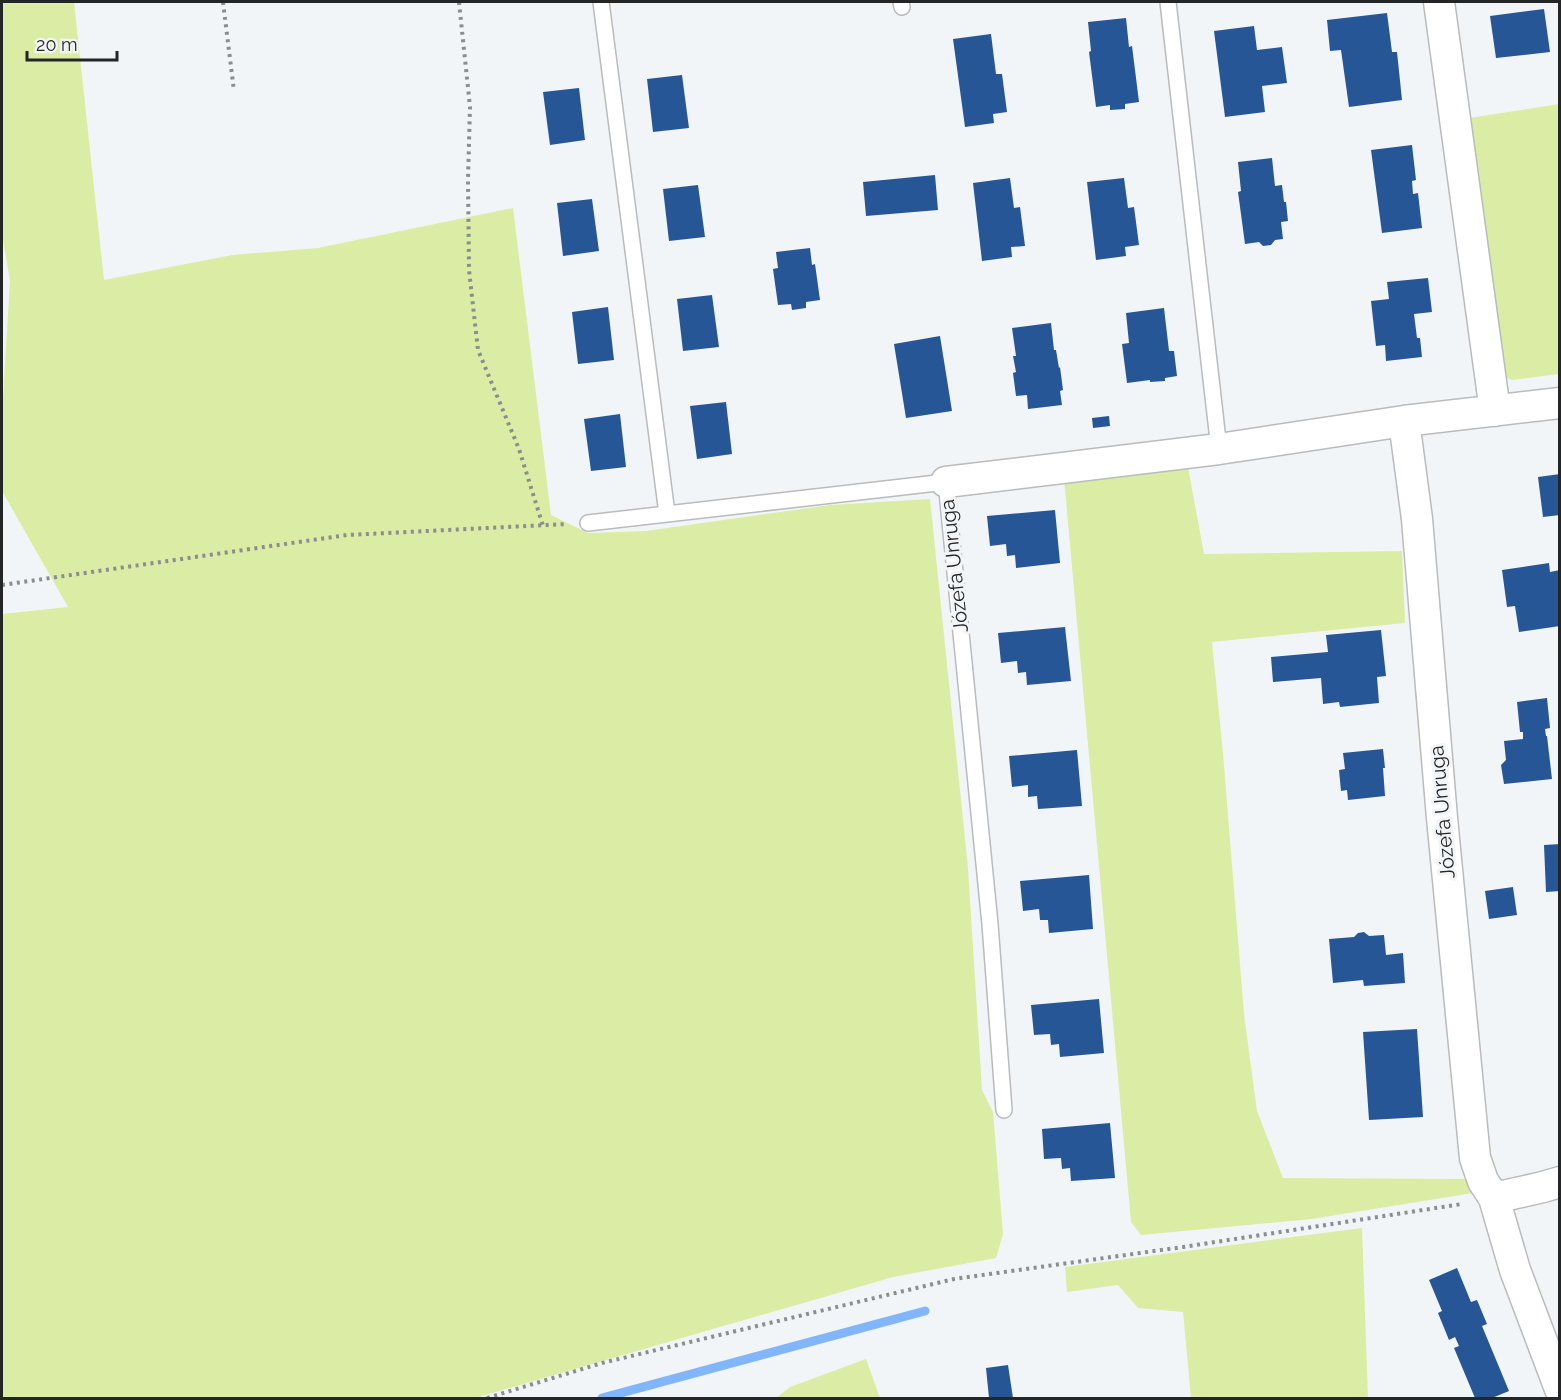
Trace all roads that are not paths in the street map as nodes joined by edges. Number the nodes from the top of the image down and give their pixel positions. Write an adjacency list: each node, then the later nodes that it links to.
1 (601, 2): 9 (lane)
2 (1167, 2): 7 (lane)
3 (1439, 2): 5 (street)
4 (1560, 403): 5 (street, Józefa Unruga)
5 (1495, 411): 6 (street, Józefa Unruga)
6 (1404, 421): 7 (street, Józefa Unruga); 13 (street, Józefa Unruga)
7 (1219, 449): 8 (street, Józefa Unruga)
8 (946, 482): 9 (lane); 11 (lane, Józefa Unruga)
9 (667, 514): 10 (lane)
10 (588, 523)
11 (1004, 1110)
12 (1560, 1182): 13 (street)
13 (1494, 1198): 14 (street, Józefa Unruga)
14 (1560, 1389)

